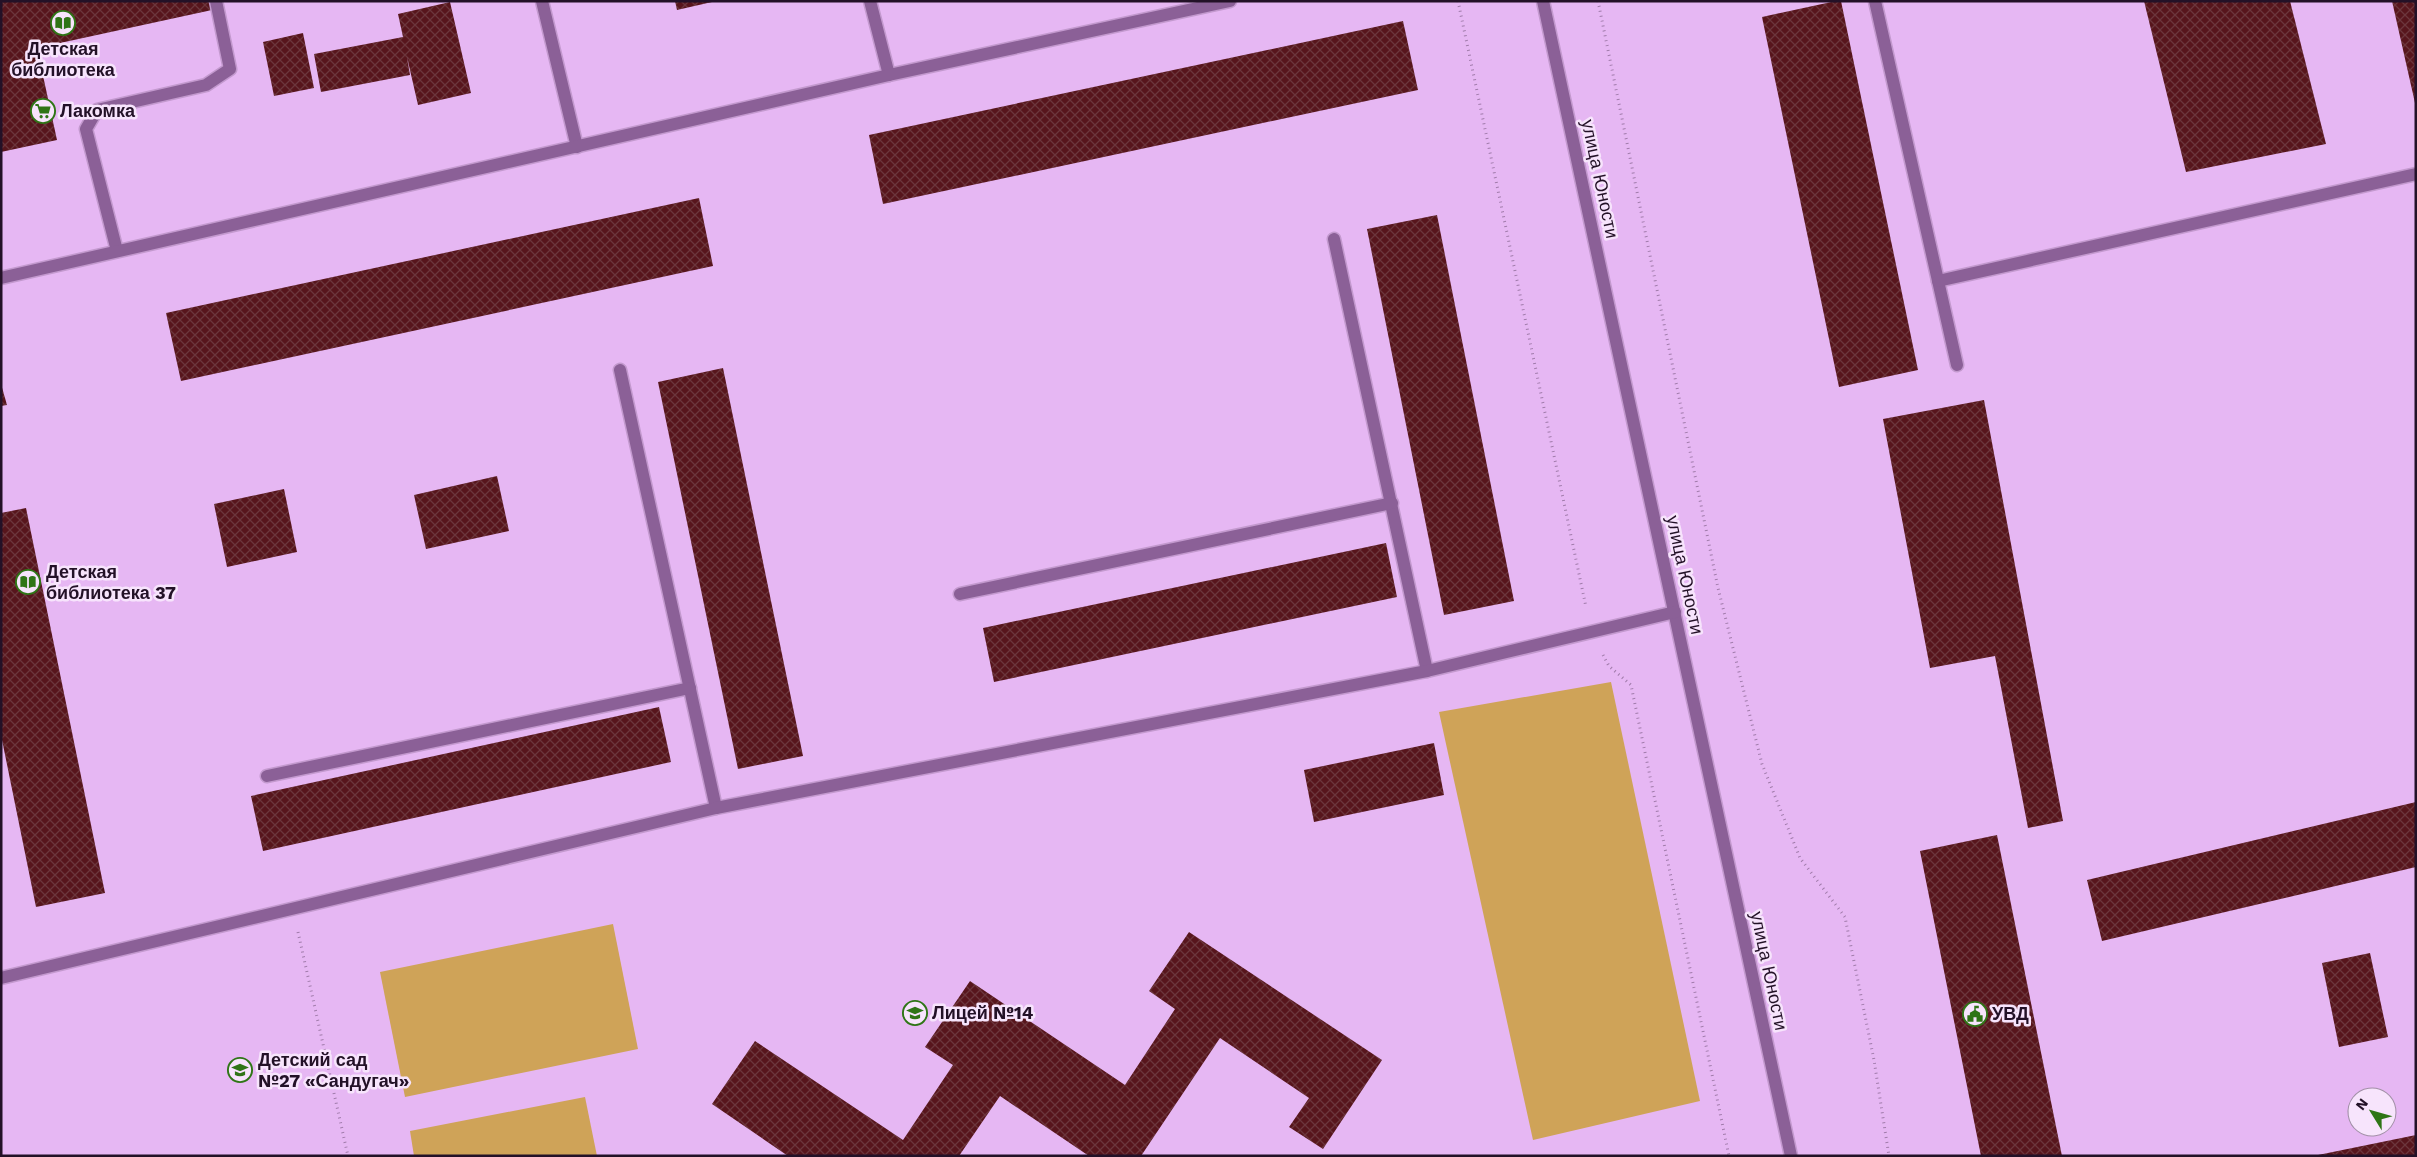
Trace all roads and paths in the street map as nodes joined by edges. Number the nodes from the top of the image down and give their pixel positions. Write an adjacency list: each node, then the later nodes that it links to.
1 (216, 1): 13 (street)
2 (542, 1): 10 (street)
3 (870, 1): 9 (street)
4 (1230, 1): 9 (street)
5 (1458, 1): 21 (path)
6 (1544, 1): 20 (street, улица Юности)
7 (1598, 1): 31 (path)
8 (1875, 1): 15 (street)
9 (888, 75): 10 (street)
10 (577, 147): 13 (street)
11 (2416, 174): 15 (street)
12 (1334, 238): 18 (street)
13 (116, 251): 14 (street)
14 (1, 278)
15 (1938, 281): 16 (street)
16 (1957, 366)
17 (620, 370): 23 (street)
18 (1392, 503): 19 (street); 22 (street)
19 (960, 594)
20 (1675, 612): 21 (street); 30 (street, улица Юности)
21 (1591, 632): 22 (street); 29 (path)
22 (1427, 671): 25 (street)
23 (690, 688): 24 (street); 25 (street)
24 (267, 776)
25 (716, 808): 26 (street)
26 (293, 908): 27 (street); 28 (path)
27 (1, 978)
28 (348, 1156)
29 (1729, 1156)
30 (1791, 1156)
31 (1889, 1156)

